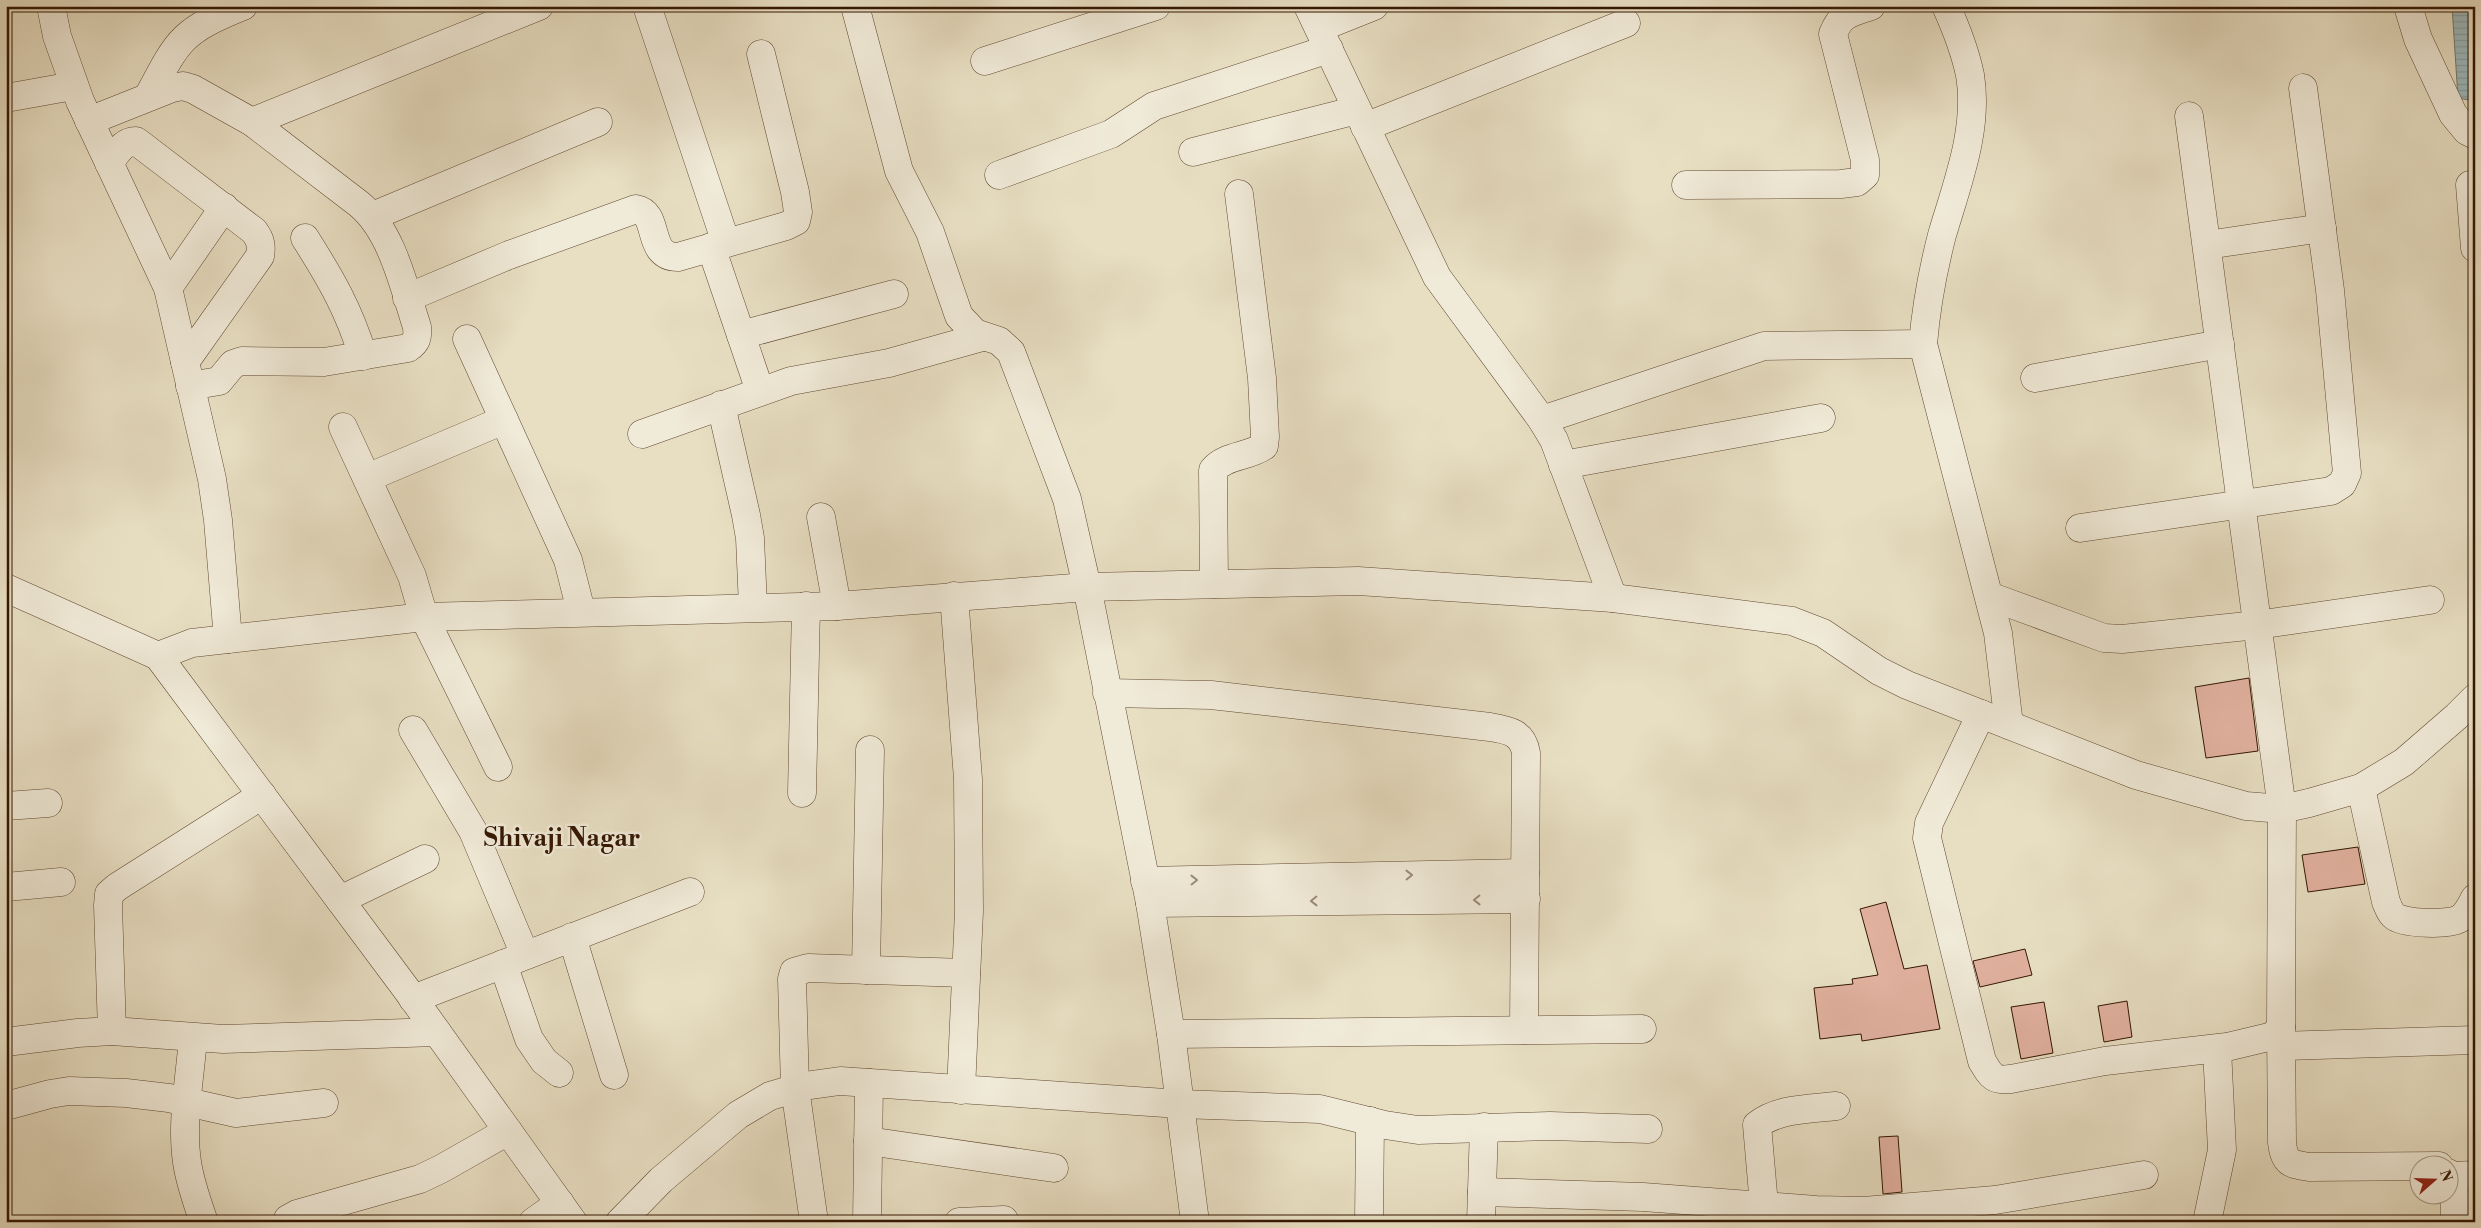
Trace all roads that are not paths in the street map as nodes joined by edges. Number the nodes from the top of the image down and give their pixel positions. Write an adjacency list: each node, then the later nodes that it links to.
1 (51, 6): 15 (street)
2 (242, 6): 17 (street)
3 (539, 6): 22 (street)
4 (647, 6): 35 (street)
5 (855, 6): 42 (street)
6 (1156, 6): 14 (street)
7 (1374, 6): 12 (street)
8 (1871, 6): 28 (street)
9 (1946, 6): 44 (street)
10 (2408, 6): 24 (street)
11 (1626, 23): 20 (street)
12 (1319, 28): 20 (street); 27 (street)
13 (761, 54): 35 (street)
14 (985, 61)
15 (73, 86): 18 (street); 21 (street)
16 (2303, 88): 33 (street)
17 (148, 97): 21 (street); 22 (street)
18 (6, 98)
19 (2190, 116): 36 (street)
20 (1361, 119): 25 (street); 53 (street)
21 (89, 121): 26 (street)
22 (252, 122): 32 (street)
23 (598, 122): 32 (street)
24 (2475, 135)
25 (1193, 152)
26 (109, 163): 31 (street); 38 (street)
27 (999, 175)
28 (1686, 185)
29 (2470, 186): 37 (street)
30 (1239, 194): 61 (street)
31 (224, 207): 38 (street); 47 (street)
32 (373, 216): 40 (street)
33 (2322, 228): 36 (street); 58 (street)
34 (305, 238): 46 (street)
35 (719, 245): 40 (street); 41 (street)
36 (2207, 245): 45 (street)
37 (2475, 248)
38 (168, 288): 47 (street)
39 (894, 294): 41 (street)
40 (408, 298): 46 (street)
41 (741, 335): 49 (street)
42 (982, 337): 49 (street); 62 (street)
43 (467, 339): 52 (street)
44 (1923, 344): 53 (street); 65 (street)
45 (2220, 344): 48 (street); 58 (street)
46 (363, 356): 47 (street)
47 (188, 374): 74 (street)
48 (2035, 378)
49 (760, 391): 50 (street)
50 (721, 406): 55 (street); 70 (street)
51 (1821, 418): 56 (street)
52 (504, 420): 57 (street); 71 (street)
53 (1542, 420): 56 (street)
54 (342, 427): 57 (street)
55 (642, 434)
56 (1563, 465): 66 (street)
57 (366, 478): 72 (street)
58 (2241, 504): 60 (street); 73 (street)
59 (821, 517): 69 (street)
60 (2080, 528)
61 (1214, 584): 62 (street); 66 (street)
62 (1088, 587): 64 (street); 76 (street)
63 (6, 588): 75 (street)
64 (954, 596): 69 (street); 100 (street)
65 (1989, 596): 73 (street); 79 (street)
66 (1613, 598): 77 (street)
67 (2430, 600): 73 (street)
68 (806, 606): 69 (street); 70 (street); 84 (street)
69 (837, 606)
70 (753, 607): 71 (street)
71 (581, 611): 72 (street)
72 (424, 617): 74 (street); 82 (street)
73 (2257, 625): 88 (street)
74 (228, 639): 75 (street)
75 (158, 656): 85 (street)
76 (1107, 693): 91 (street); 94 (street)
77 (1981, 714): 79 (street); 111 (street)
78 (2469, 714): 83 (street)
79 (2009, 725): 88 (street)
80 (413, 730): 98 (street)
81 (870, 750): 99 (street)
82 (498, 767)
83 (2361, 788): 88 (street); 95 (street)
84 (802, 793)
85 (262, 795): 96 (street); 104 (street)
86 (48, 803): 87 (street)
87 (6, 806)
88 (2282, 809): 107 (street)
89 (425, 859): 96 (street)
90 (61, 882): 92 (street)
91 (1525, 886): 94 (street); 103 (street)
92 (6, 887)
93 (690, 892): 97 (street)
94 (1148, 892): 106 (street)
95 (2475, 898)
96 (340, 900): 101 (street)
97 (572, 937): 98 (street); 113 (street)
98 (514, 960): 101 (street); 112 (street)
99 (866, 970): 100 (street); 115 (street)
100 (966, 973): 116 (street)
101 (413, 999): 105 (street)
102 (1642, 1029): 103 (street)
103 (1524, 1030): 106 (street)
104 (112, 1031): 108 (street); 110 (street)
105 (437, 1032): 108 (street); 125 (street)
106 (1171, 1034): 119 (street)
107 (2282, 1037): 109 (street); 111 (street); 128 (street)
108 (193, 1038): 117 (street)
109 (2475, 1040)
110 (6, 1042)
111 (2217, 1049): 145 (street)
112 (559, 1073)
113 (614, 1075)
114 (869, 1083): 115 (street); 116 (street); 126 (street)
115 (795, 1088): 138 (street); 139 (street)
116 (961, 1090): 119 (street)
117 (188, 1103): 118 (street); 120 (street); 135 (street)
118 (324, 1103)
119 (1180, 1104): 122 (street); 142 (street)
120 (6, 1106)
121 (1836, 1106): 131 (street)
122 (1370, 1122): 123 (street); 143 (street)
123 (1484, 1127): 124 (street); 130 (street)
124 (1648, 1129)
125 (508, 1131): 133 (street); 136 (street)
126 (868, 1141): 127 (street); 140 (street)
127 (1054, 1168)
128 (2408, 1170)
129 (2144, 1175): 131 (street)
130 (1482, 1192): 131 (street); 144 (street)
131 (1764, 1206)
132 (2455, 1206): 146 (street)
133 (567, 1212): 137 (street)
134 (1004, 1220): 141 (street)
135 (204, 1222)
136 (287, 1222)
137 (533, 1222)
138 (620, 1222)
139 (814, 1222)
140 (867, 1222)
141 (959, 1222)
142 (1195, 1222)
143 (1369, 1222)
144 (1481, 1222)
145 (2207, 1222)
146 (2455, 1222)

